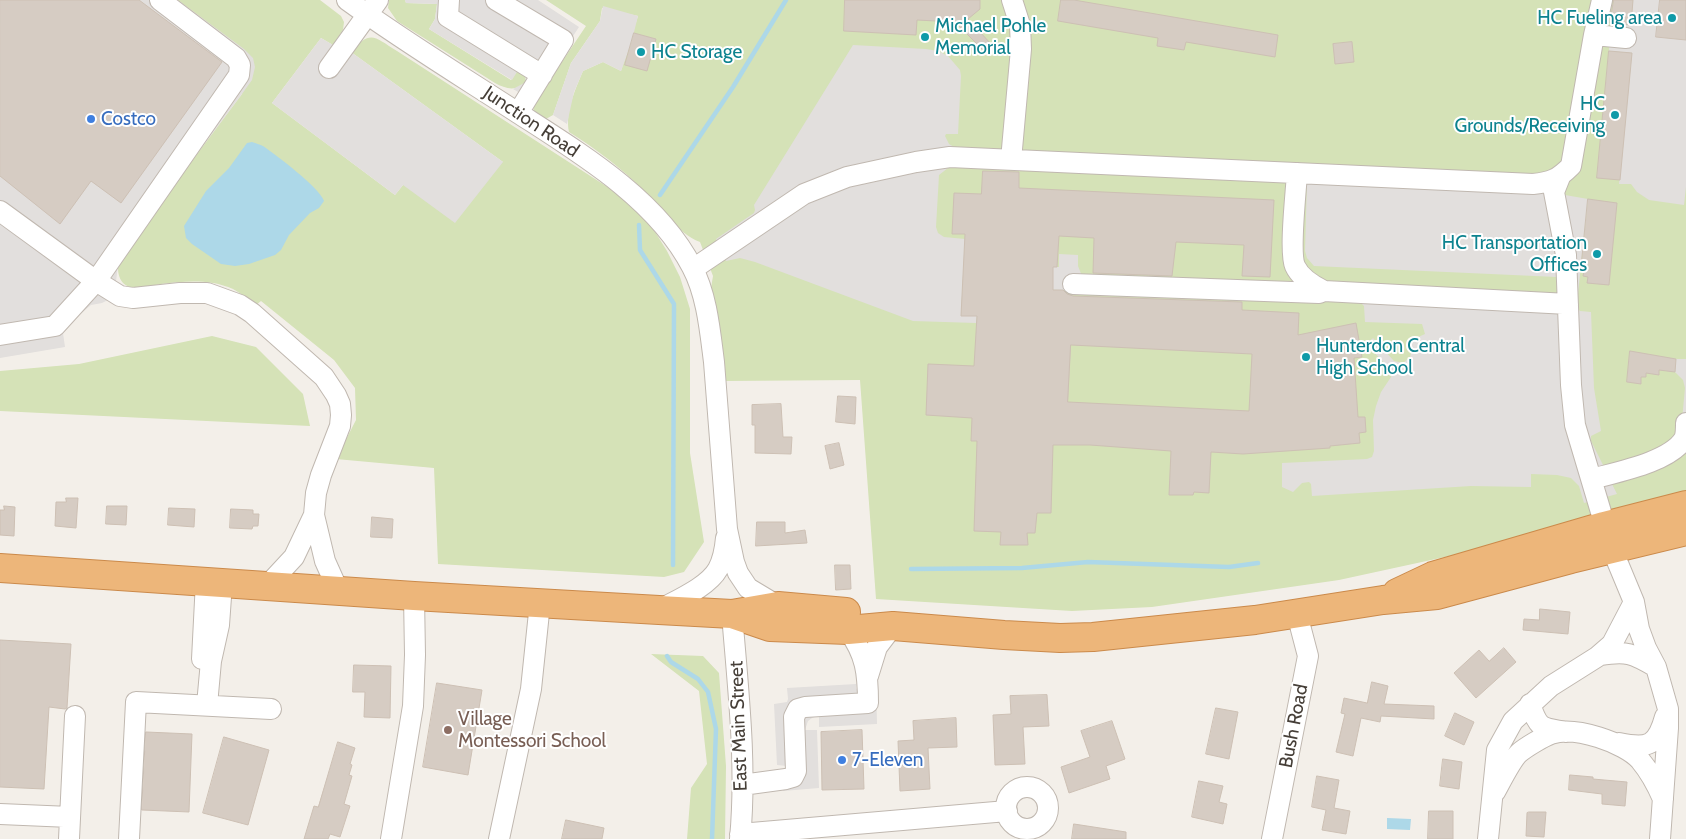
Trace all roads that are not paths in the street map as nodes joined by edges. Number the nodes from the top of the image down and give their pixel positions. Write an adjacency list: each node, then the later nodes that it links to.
1 (160, 0): 18 (street)
2 (347, 0): 7 (street, Junction Road)
3 (449, 0): 11 (street)
4 (496, 0): 11 (street)
5 (1012, 0): 13 (street)
6 (1602, 0): 8 (street)
7 (372, 7): 10 (street); 12 (street, Junction Road)
8 (1594, 35): 9 (street); 15 (street)
9 (1626, 38)
10 (329, 68)
11 (542, 75): 12 (street)
12 (518, 113): 17 (street, Junction Road)
13 (1011, 160): 14 (street); 17 (street)
14 (1297, 173): 15 (street); 20 (street)
15 (1560, 177): 21 (street)
16 (0, 211): 18 (street)
17 (693, 269): 27 (street, Junction Road)
18 (96, 281): 22 (street); 26 (street)
19 (1073, 284): 20 (street)
20 (1324, 291): 21 (street)
21 (1568, 304): 24 (street)
22 (0, 336)
23 (1686, 424): 24 (street)
24 (1592, 480): 29 (street)
25 (1686, 505): 29 (highway)
26 (314, 515): 32 (street); 33 (street)
27 (727, 529): 37 (street); 38 (street)
28 (1686, 531): 29 (highway)
29 (1608, 538): 35 (street); 40 (highway)
30 (0, 568): 31 (highway)
31 (214, 582): 32 (highway); 47 (street)
32 (268, 585): 33 (highway)
33 (338, 590): 34 (highway)
34 (414, 596): 36 (highway); 62 (street)
35 (1634, 602): 43 (street); 44 (street)
36 (540, 604): 38 (highway); 63 (street)
37 (778, 606): 39 (highway); 41 (highway)
38 (660, 610): 39 (highway)
39 (732, 614): 42 (highway); 53 (street, East Main Street)
40 (1297, 614): 41 (highway); 64 (street, Bush Road)
41 (893, 626): 42 (highway); 45 (street)
42 (848, 630): 45 (street)
43 (1600, 655): 44 (street); 46 (street)
44 (1656, 667): 49 (street)
45 (866, 668): 53 (street)
46 (1530, 704): 51 (street); 54 (street)
47 (203, 705): 48 (street); 61 (street)
48 (271, 709)
49 (1668, 709): 52 (street); 55 (street)
50 (75, 716): 58 (street)
51 (1566, 732): 52 (street); 54 (street)
52 (1614, 742): 55 (street)
53 (742, 785): 59 (street, East Main Street)
54 (1492, 798): 65 (street)
55 (1663, 799): 66 (street)
56 (1007, 812): 59 (street)
57 (0, 814): 58 (street)
58 (70, 817): 60 (street)
59 (740, 836)
60 (69, 839)
61 (130, 839)
62 (391, 839)
63 (499, 839)
64 (1272, 839)
65 (1488, 839)
66 (1660, 839)

